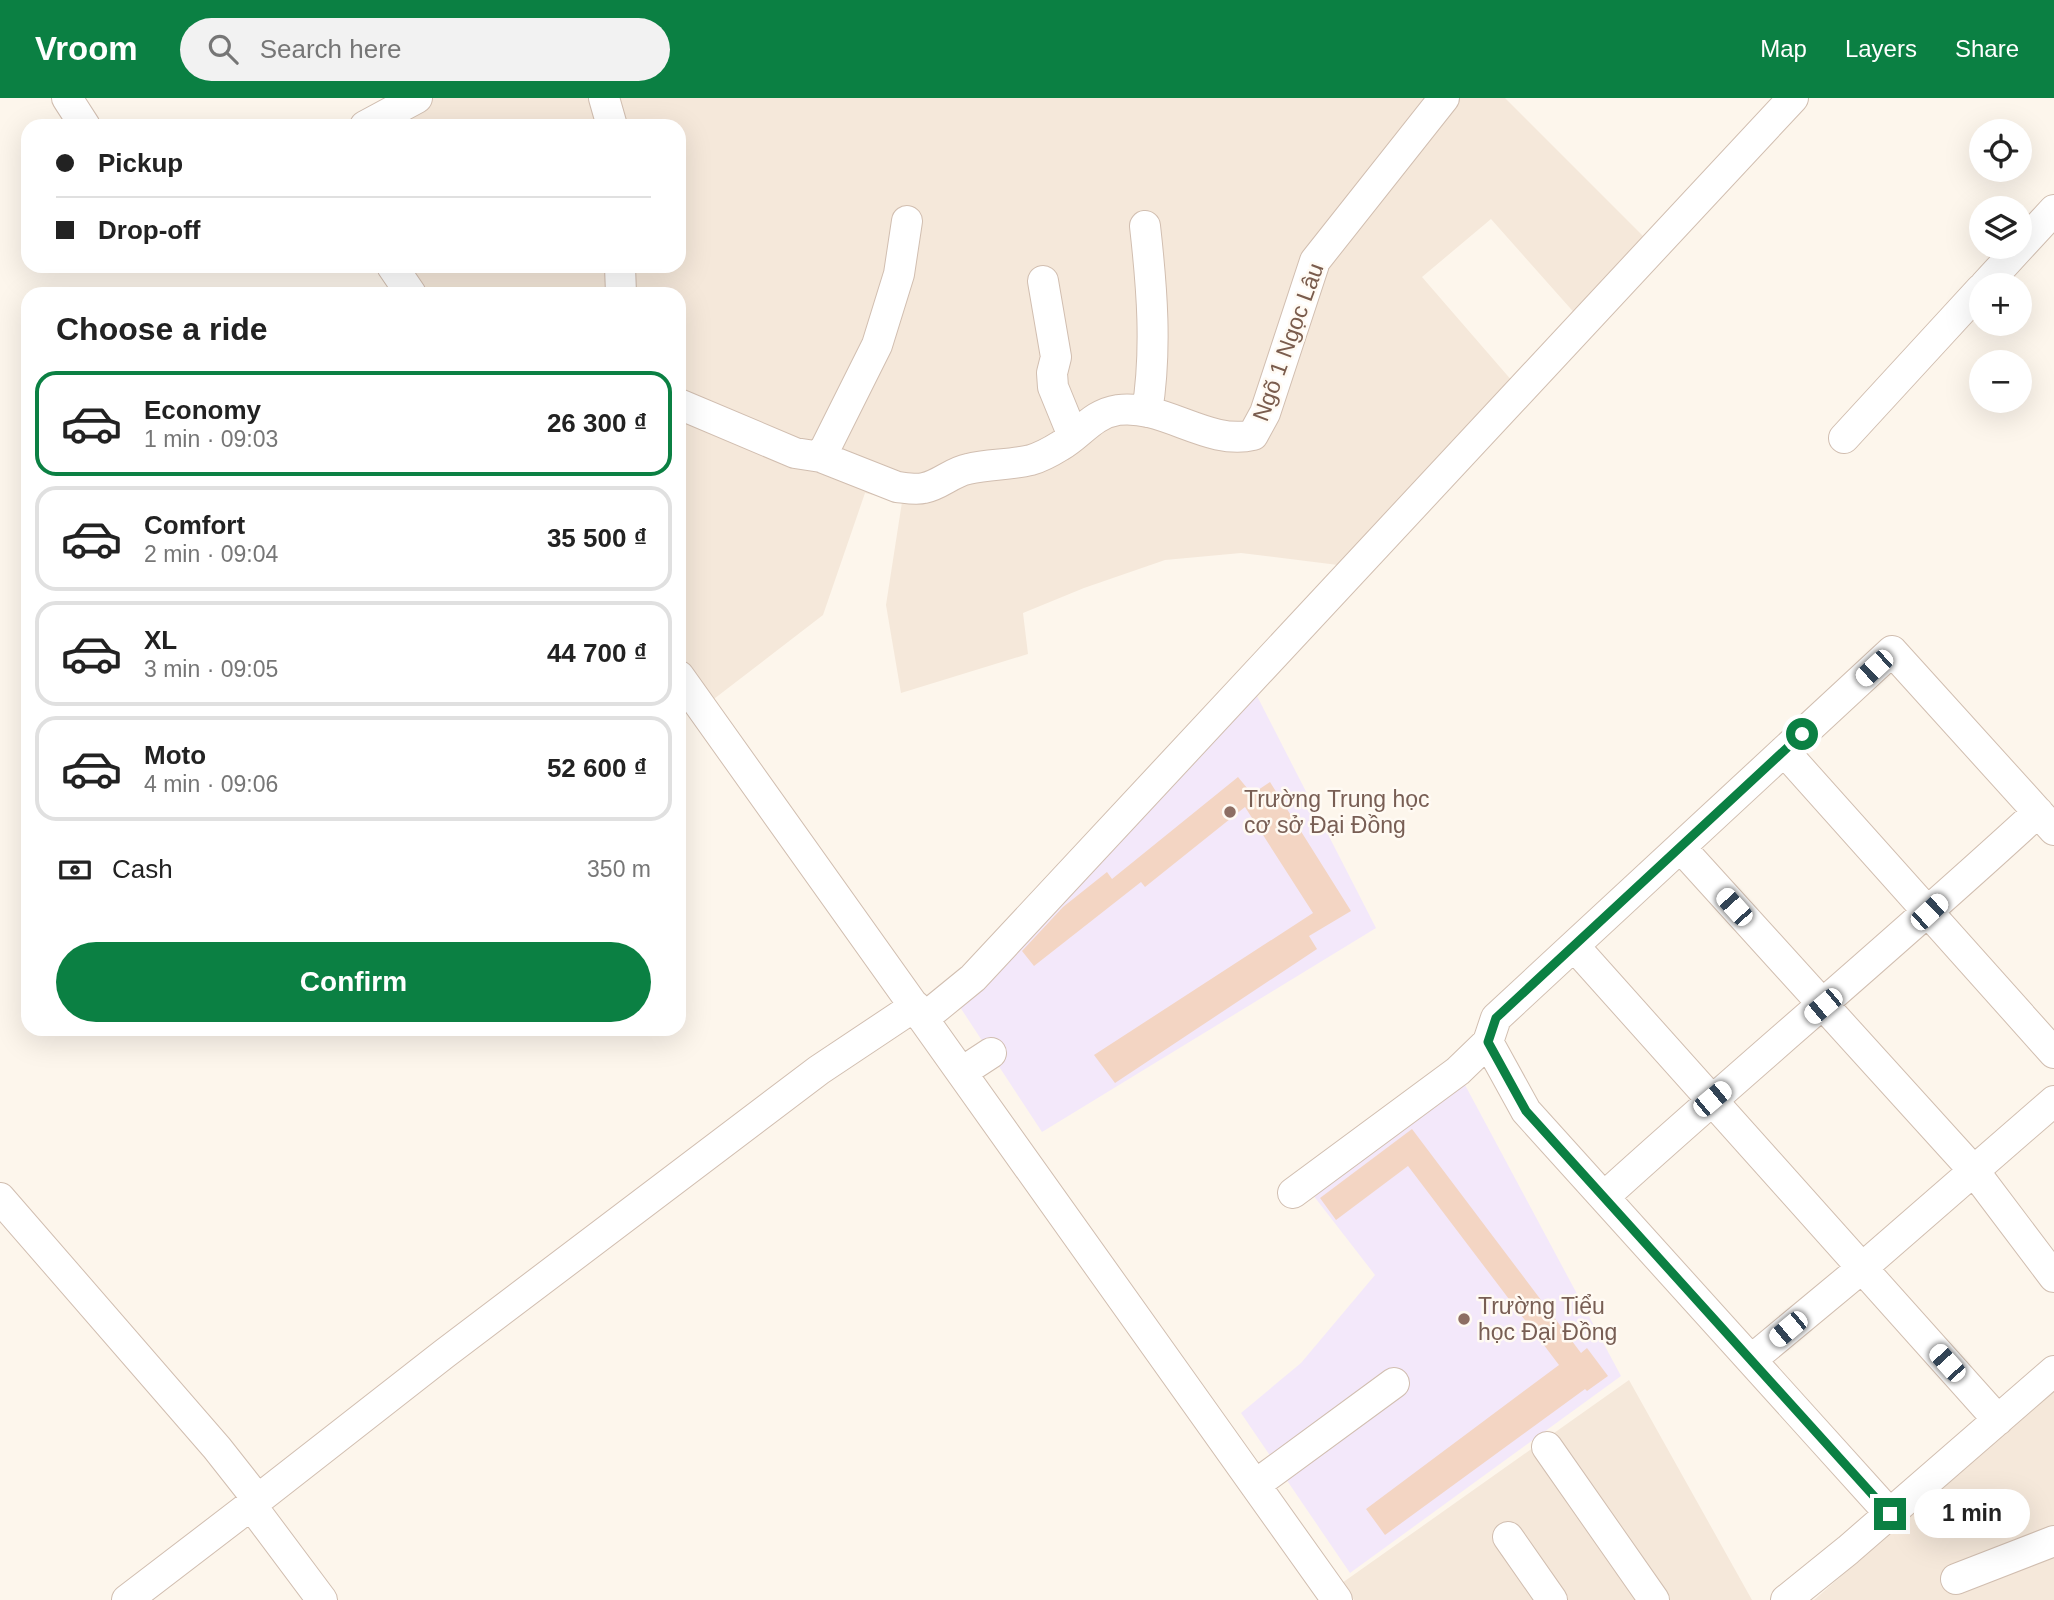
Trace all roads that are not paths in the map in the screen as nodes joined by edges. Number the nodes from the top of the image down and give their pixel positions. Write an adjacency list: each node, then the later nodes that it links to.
1 (67, 98): 6 (street)
2 (416, 98): 7 (street)
3 (604, 98): 8 (street)
4 (1444, 98): 16 (street, Ngõ 1 Ngọc Lâu)
5 (1793, 98): 27 (street)
6 (80, 119)
7 (378, 119)
8 (610, 119)
9 (2054, 210): 12 (street)
10 (907, 221): 19 (street)
11 (1145, 226): 16 (street)
12 (1996, 273)
13 (1044, 281): 17 (street)
14 (1969, 302): 18 (street)
15 (686, 407): 19 (street, Ngõ 1 Ngọc Lâu)
16 (1147, 412): 17 (street, Ngõ 1 Ngọc Lâu)
17 (1073, 436): 19 (street, Ngõ 1 Ngọc Lâu)
18 (1844, 438)
19 (821, 457)
20 (686, 686): 27 (street)
21 (1784, 751): 22 (street); 23 (street); 24 (street)
22 (2046, 821): 24 (street)
23 (1681, 848): 25 (street); 26 (street)
24 (1929, 912): 26 (street); 30 (street)
25 (1574, 946): 28 (street); 32 (street)
26 (1823, 1006): 32 (street); 34 (street)
27 (920, 1012): 31 (street); 46 (street)
28 (1488, 1042): 35 (street); 36 (street)
29 (990, 1053): 31 (street)
30 (2054, 1053)
31 (962, 1072): 45 (street)
32 (1712, 1099): 36 (street); 38 (street)
33 (2054, 1101): 34 (street)
34 (1974, 1171): 38 (street); 39 (street)
35 (1293, 1193)
36 (1604, 1196): 40 (street)
37 (0, 1198): 46 (street)
38 (1862, 1268): 40 (street); 43 (street)
39 (2054, 1277)
40 (1751, 1360): 47 (street)
41 (2054, 1371): 43 (street)
42 (1394, 1383): 45 (street)
43 (1998, 1420): 47 (street)
44 (1547, 1447): 55 (street)
45 (1255, 1485): 53 (street)
46 (255, 1503): 51 (street); 52 (street)
47 (1890, 1514): 56 (street)
48 (1508, 1537): 54 (street)
49 (2054, 1541): 50 (street)
50 (1956, 1579)
51 (127, 1600)
52 (322, 1600)
53 (1337, 1600)
54 (1552, 1600)
55 (1654, 1600)
56 (1786, 1600)

